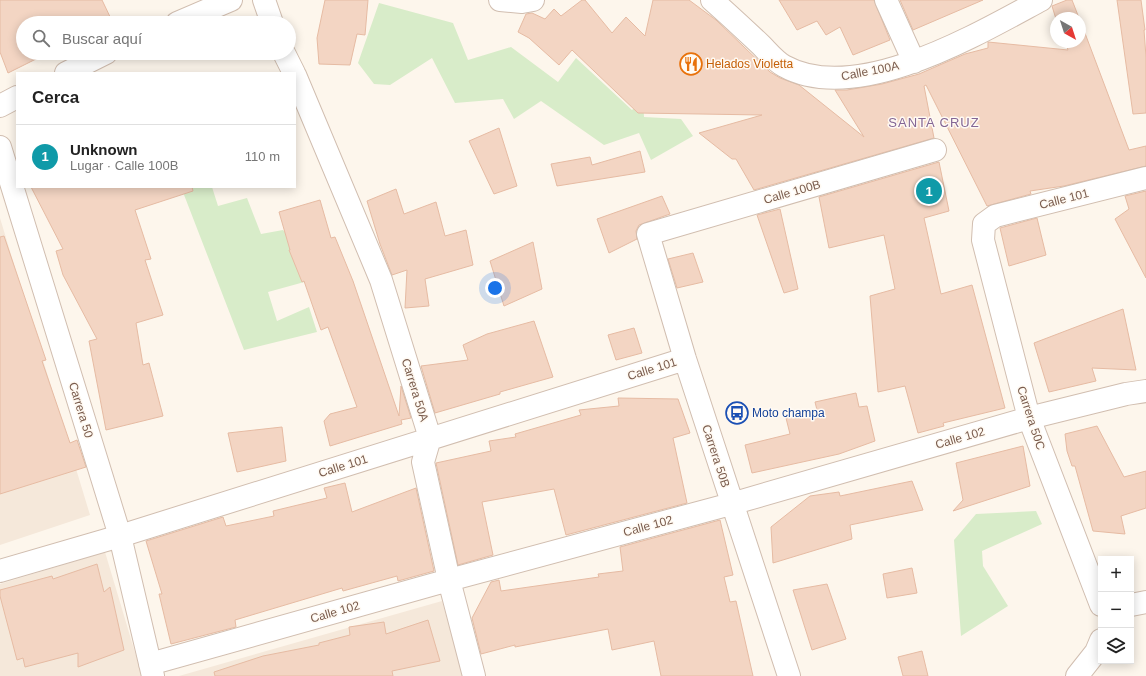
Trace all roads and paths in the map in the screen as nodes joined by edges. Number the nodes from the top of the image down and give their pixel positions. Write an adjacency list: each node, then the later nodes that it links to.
1 (231, 0): 8 (street)
2 (264, 0): 9 (street)
3 (500, 0): 4 (street)
4 (533, 0)
5 (712, 0): 12 (street, Calle 100A)
6 (886, 0): 12 (street)
7 (1041, 0): 12 (street, Calle 100A)
8 (193, 16)
9 (270, 16)
10 (92, 60): 13 (street)
11 (288, 60): 14 (street)
12 (914, 62)
13 (68, 72)
14 (294, 72)
15 (296, 76): 26 (street, Carrera 50A)
16 (16, 98): 17 (street)
17 (0, 106)
18 (0, 147): 28 (street, Carrera 50)
19 (935, 150): 22 (street, Calle 100B)
20 (1146, 178): 21 (street, Calle 101)
21 (984, 224): 25 (street, Carrera 50C)
22 (648, 234): 23 (street, Carrera 50B)
23 (685, 359): 26 (street, Calle 101); 27 (street, Carrera 50B)
24 (1146, 391): 25 (street, Calle 102)
25 (1029, 418): 27 (street, Calle 102); 31 (street, Carrera 50C)
26 (430, 438): 28 (street, Calle 101); 30 (street, Carrera 50A)
27 (731, 504): 30 (street, Calle 102); 37 (street, Carrera 50B)
28 (120, 536): 29 (street, Calle 101); 35 (street, Carrera 50)
29 (0, 571)
30 (449, 580): 35 (street, Calle 102); 36 (street, Carrera 50A)
31 (1098, 597)
32 (1146, 602): 33 (street)
33 (1134, 604)
34 (1098, 647): 38 (street)
35 (152, 670)
36 (474, 676)
37 (789, 676)
38 (1077, 676)

